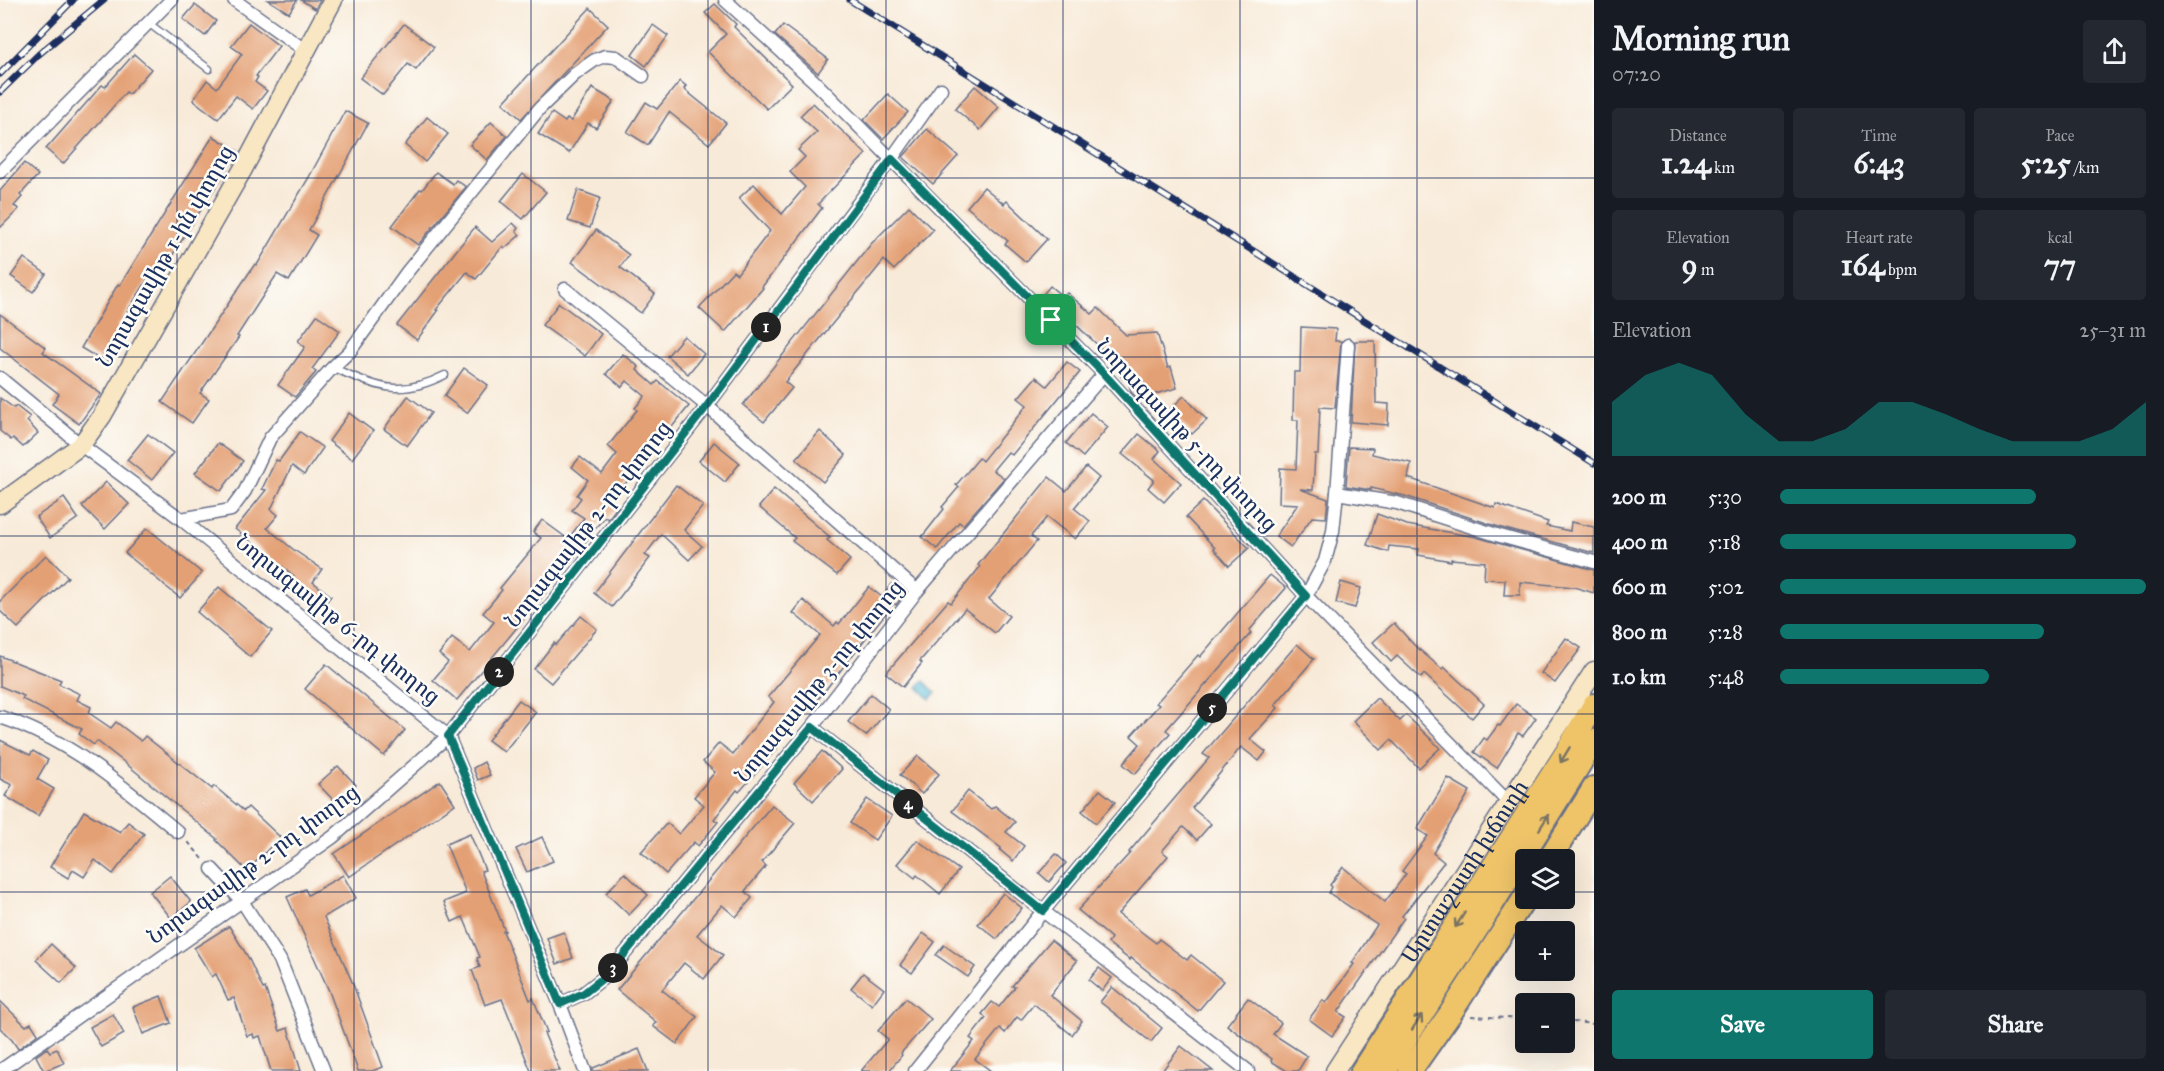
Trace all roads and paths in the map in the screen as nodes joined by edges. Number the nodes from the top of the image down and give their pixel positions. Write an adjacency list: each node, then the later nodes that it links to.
1 (171, 0): 5 (street)
2 (234, 0): 6 (street)
3 (333, 0): 6 (main road, Նորագավիթ 1-ին փողոց)
4 (725, 0): 10 (street, Նորագավիթ 5-րդ փողոց)
5 (147, 22): 7 (lane); 11 (street)
6 (306, 51): 19 (main road, Նորագավիթ 1-ին փողոց)
7 (209, 69)
8 (643, 76): 14 (street)
9 (940, 89): 10 (street, Նորագավիթ 2-րդ փողոց)
10 (892, 159): 15 (street, Նորագավիթ 5-րդ փողոց); 18 (street, Նորագավիթ 2-րդ փողոց)
11 (0, 172)
12 (565, 289): 18 (street)
13 (1348, 345): 20 (street)
14 (332, 368): 16 (lane); 22 (street)
15 (1104, 374): 24 (street, Նորագավիթ 3-րդ փողոց); 25 (street, Նորագավիթ 5-րդ փողոց)
16 (445, 375)
17 (0, 378): 19 (street, Նորագավիթ 6-րդ փողոց)
18 (707, 406): 24 (street); 30 (street, Նորագավիթ 2-րդ փողոց)
19 (81, 445): 21 (main road, Նորագավիթ 1-ին փողոց); 22 (street, Նորագավիթ 6-րդ փողոց)
20 (1337, 493): 23 (street); 25 (street)
21 (0, 504)
22 (181, 519): 30 (street, Նորագավիթ 6-րդ փողոց)
23 (1594, 562)
24 (917, 591): 29 (street, Նորագավիթ 3-րդ փողոց)
25 (1306, 596): 33 (street, Նորագավիթ 5-րդ փողոց); 39 (street)
26 (1594, 671): 33 (main road, Արտաշատի խճուղի)
27 (1594, 705): 51 (highway, Արտաշատի խճուղի, one-way to 51)
28 (0, 717): 34 (street)
29 (812, 727): 39 (street); 40 (street, Նորագավիթ 3-րդ փողոց)
30 (448, 736): 37 (street, Նորագավիթ 2-րդ փողոց); 40 (street, Նորագավիթ 6-րդ փողոց)
31 (1594, 741): 52 (highway, Արտաշատի խճուղի, one-way to 31)
32 (1594, 788): 35 (highway)
33 (1509, 803): 50 (main road, Արտաշատի խճուղի)
34 (178, 832): 36 (path)
35 (1556, 849)
36 (212, 869): 37 (street)
37 (242, 901): 45 (street, Նորագավիթ 2-րդ փողոց); 46 (street)
38 (1518, 909): 41 (highway)
39 (1043, 911): 48 (street); 49 (street)
40 (560, 1004): 47 (street, Նորագավիթ 6-րդ փողոց)
41 (1450, 1014): 42 (path); 53 (highway)
42 (1515, 1018)
43 (1575, 1023): 44 (path)
44 (1594, 1024)
45 (0, 1071)
46 (324, 1071)
47 (585, 1071)
48 (915, 1071)
49 (1248, 1071)
50 (1335, 1071)
51 (1362, 1071)
52 (1385, 1071)
53 (1410, 1071)

